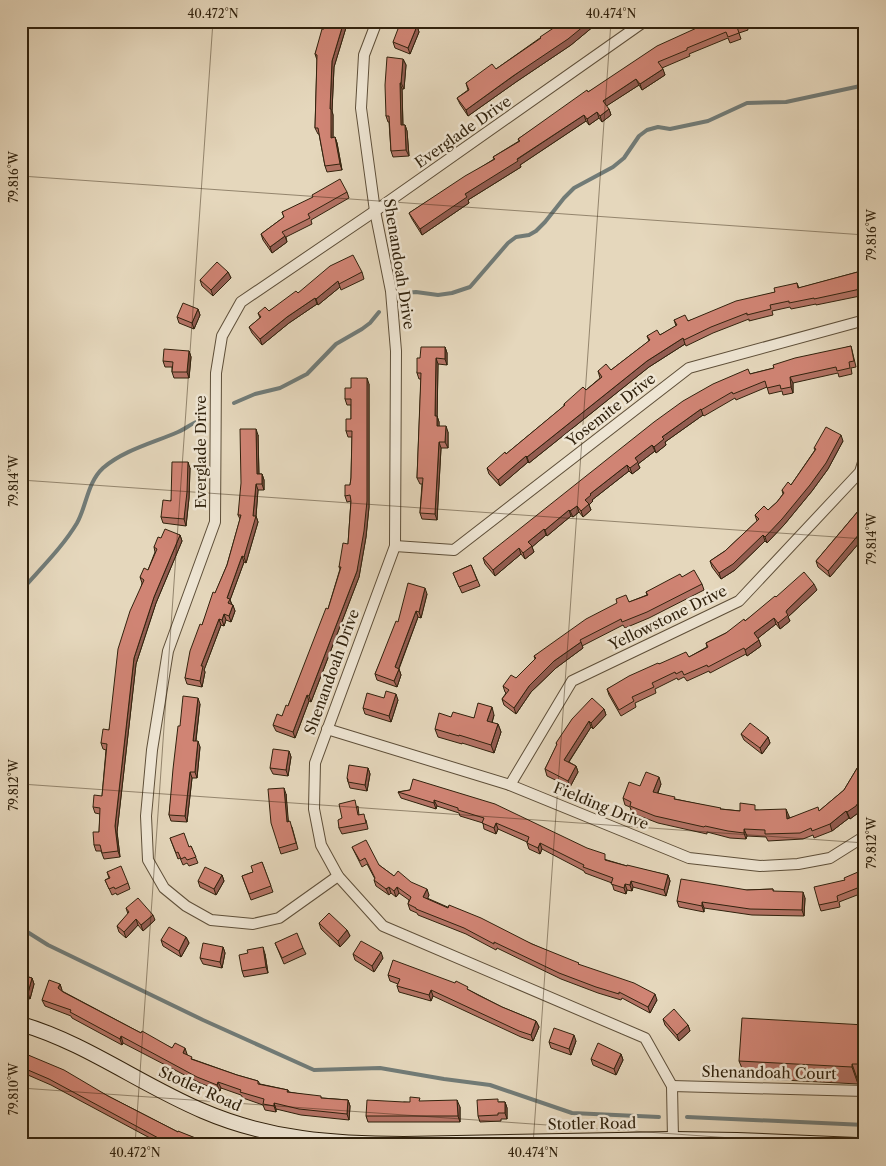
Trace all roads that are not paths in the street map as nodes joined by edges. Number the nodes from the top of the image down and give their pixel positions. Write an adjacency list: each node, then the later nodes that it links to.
1 (377, 21): 3 (street, Shenandoah Drive)
2 (645, 21): 3 (street, Everglade Drive)
3 (375, 211): 6 (street, Shenandoah Drive); 10 (street, Everglade Drive)
4 (865, 320): 6 (street, Yosemite Drive)
5 (865, 456): 8 (street, Yellowstone Drive)
6 (395, 546): 7 (street, Shenandoah Drive)
7 (327, 729): 8 (street, Fielding Drive); 10 (street, Shenandoah Drive)
8 (510, 785): 9 (street, Fielding Drive)
9 (865, 836)
10 (338, 876): 12 (street, Shenandoah Drive)
11 (21, 1024): 15 (street, Stotler Road)
12 (672, 1086): 13 (street, Shenandoah Court); 14 (street, Shenandoah Drive)
13 (865, 1091)
14 (673, 1139): 15 (street, Stotler Road); 16 (street, Stotler Road)
15 (586, 1142)
16 (857, 1145)

